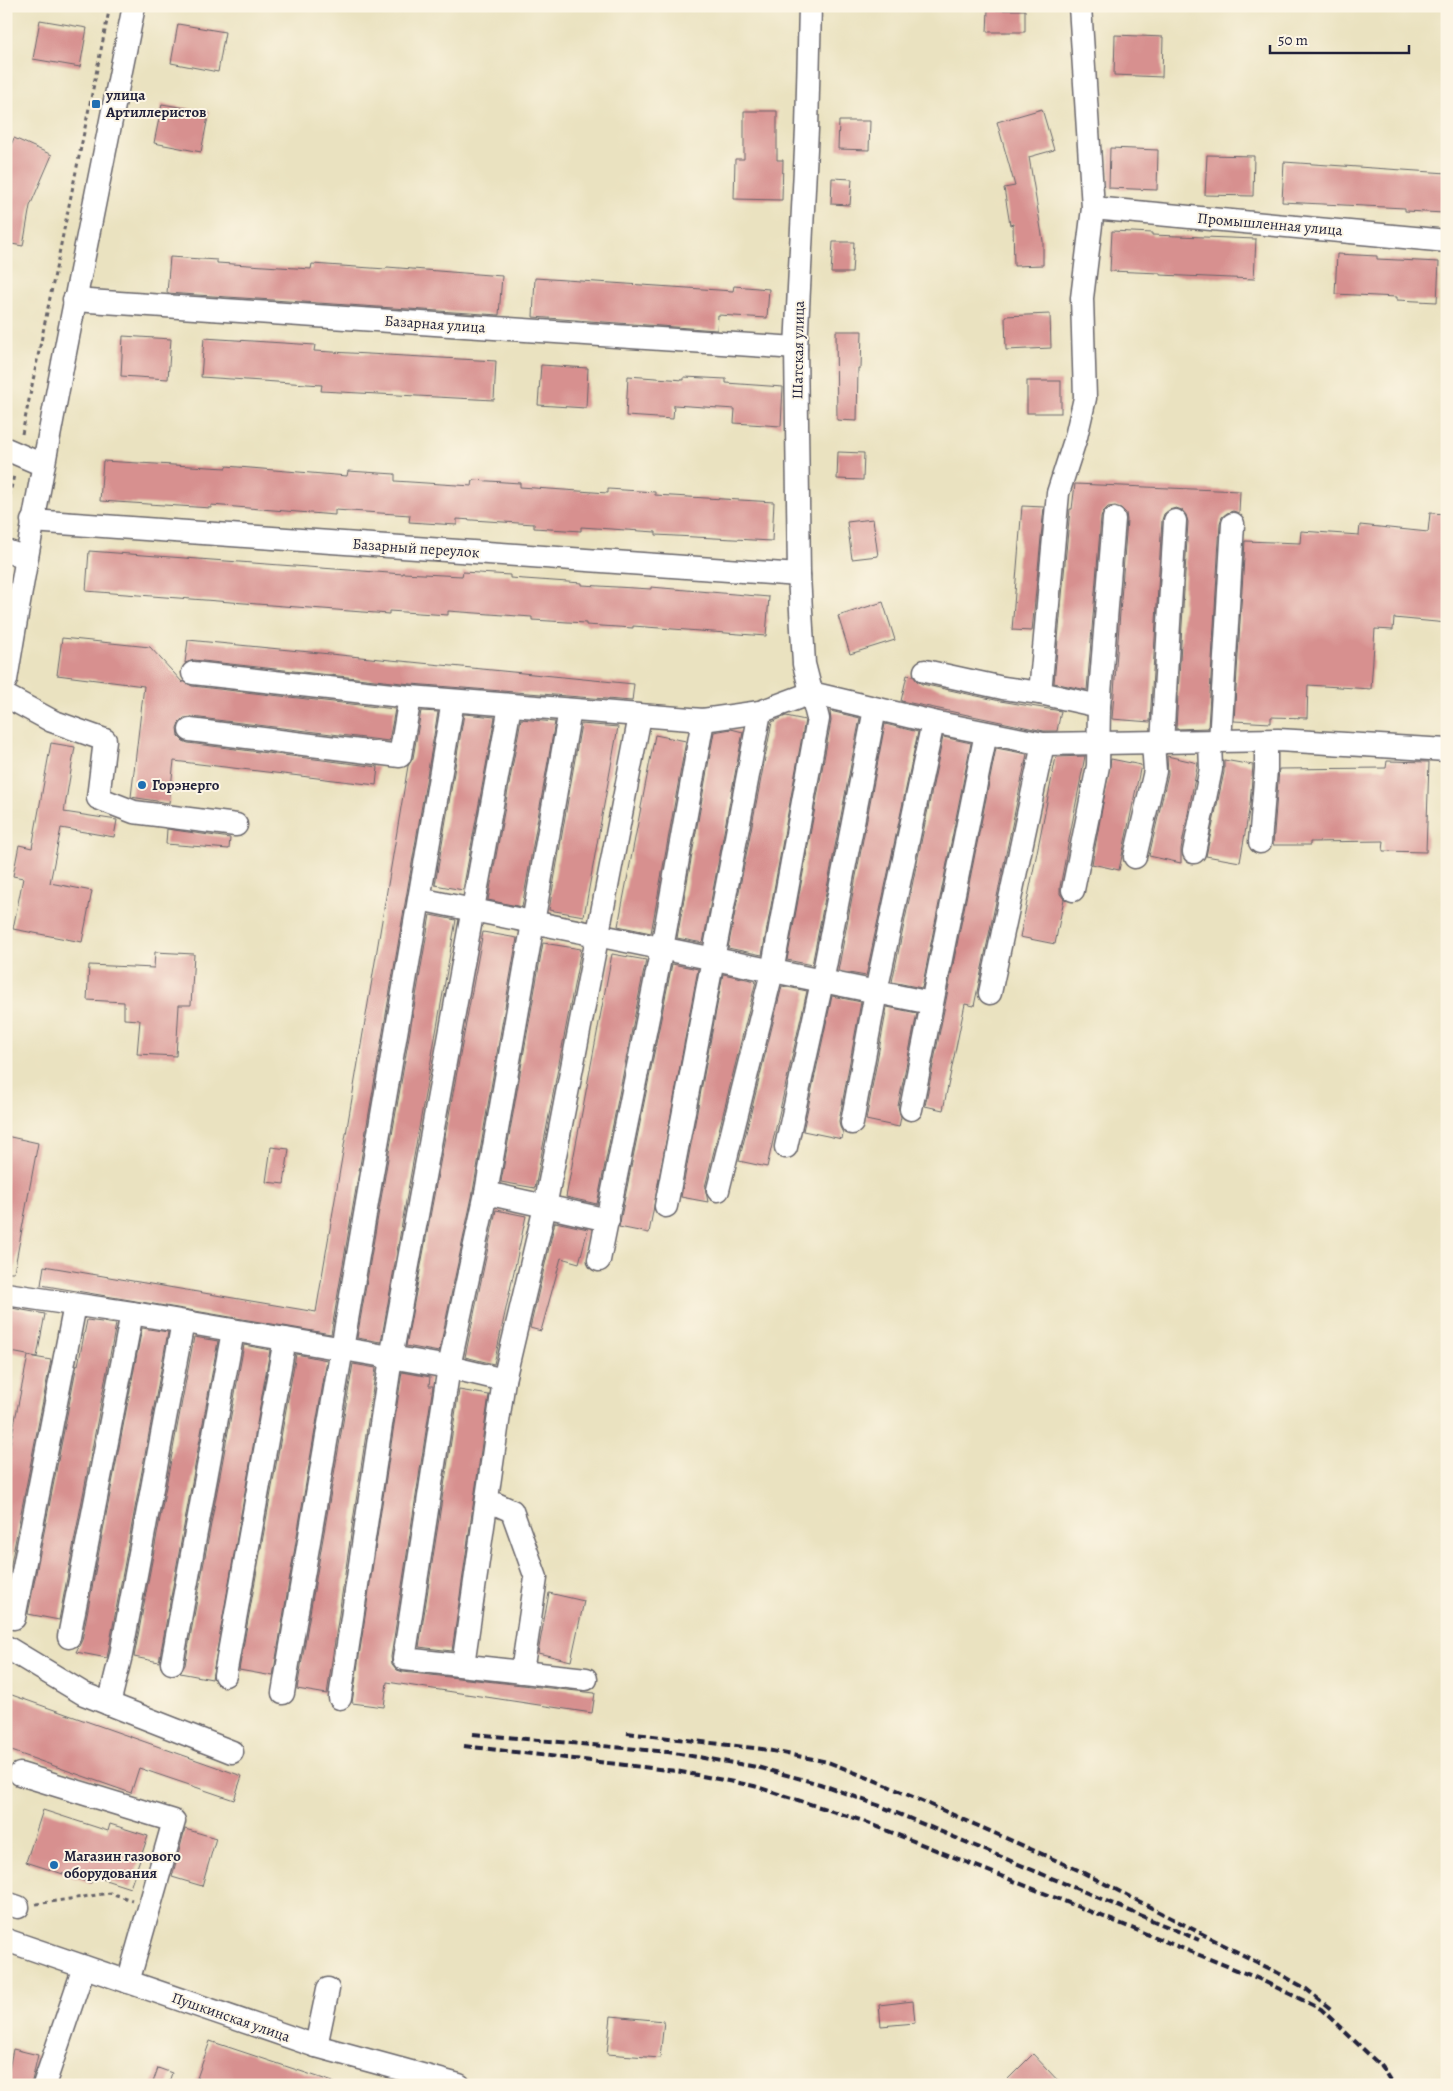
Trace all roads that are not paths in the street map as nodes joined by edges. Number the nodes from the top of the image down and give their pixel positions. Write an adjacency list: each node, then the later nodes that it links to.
1 (134, 6): 6 (street)
2 (810, 6): 7 (street, Шатская улица)
3 (1080, 6): 4 (street)
4 (1093, 208): 5 (street, Промышленная улица); 20 (street)
5 (1447, 240)
6 (74, 300): 7 (street, Базарная улица); 9 (street)
7 (796, 348): 15 (street, Шатская улица)
8 (12, 452): 9 (street)
9 (43, 465): 12 (street)
10 (1114, 519): 25 (street)
11 (1174, 521): 36 (street)
12 (32, 522): 14 (street); 15 (street, Базарный переулок)
13 (1233, 524): 35 (street)
14 (16, 554): 18 (street)
15 (799, 575): 19 (street, Шатская улица)
16 (925, 671): 20 (street)
17 (193, 673): 22 (street)
18 (6, 680)
19 (811, 693): 26 (street); 28 (street); 51 (street, Шатская улица)
20 (1040, 693): 25 (street)
21 (6, 696): 40 (street)
22 (410, 697): 23 (street); 32 (street)
23 (453, 701): 24 (street); 45 (street)
24 (510, 706): 27 (street); 46 (street)
25 (1099, 706): 38 (street)
26 (875, 709): 31 (street); 52 (street)
27 (570, 710): 29 (street); 47 (street)
28 (760, 712): 30 (street); 50 (street)
29 (640, 716): 30 (street); 48 (street)
30 (702, 720): 49 (street)
31 (933, 722): 33 (street); 53 (street)
32 (190, 730)
33 (986, 733): 37 (street); 55 (street)
34 (1266, 740): 35 (street); 39 (street); 41 (street)
35 (1215, 742): 36 (street); 42 (street)
36 (1158, 743): 38 (street); 43 (street)
37 (1043, 744): 38 (street); 54 (street)
38 (1099, 744): 44 (street)
39 (1447, 750)
40 (236, 825)
41 (1260, 842)
42 (1194, 852)
43 (1135, 856)
44 (1074, 890)
45 (419, 899): 46 (street); 71 (street)
46 (474, 910): 47 (street); 72 (street)
47 (532, 922): 48 (street); 60 (street)
48 (597, 936): 49 (street); 62 (street)
49 (662, 948): 50 (street); 63 (street)
50 (712, 959): 51 (street); 61 (street)
51 (772, 972): 52 (street); 59 (street, Шатская улица)
52 (822, 982): 53 (street); 58 (street)
53 (876, 992): 55 (street); 57 (street)
54 (990, 993)
55 (931, 1003): 56 (street)
56 (911, 1109)
57 (852, 1123)
58 (786, 1146)
59 (718, 1190)
60 (486, 1193): 62 (street); 73 (street)
61 (666, 1206)
62 (544, 1207): 63 (street); 74 (street)
63 (608, 1220): 64 (street)
64 (600, 1260)
65 (6, 1294): 66 (street)
66 (75, 1304): 67 (street); 76 (street)
67 (132, 1313): 68 (street); 77 (street)
68 (183, 1322): 69 (street); 86 (street)
69 (233, 1331): 70 (street); 79 (street)
70 (285, 1339): 71 (street); 82 (street)
71 (342, 1349): 72 (street); 84 (street)
72 (391, 1358): 73 (street); 85 (street)
73 (448, 1367): 74 (street); 80 (street)
74 (504, 1380): 75 (street)
75 (486, 1500): 80 (street); 81 (street)
76 (14, 1618)
77 (69, 1637)
78 (6, 1647): 86 (street)
79 (172, 1663)
80 (463, 1665): 81 (street)
81 (522, 1672): 83 (street)
82 (224, 1675)
83 (586, 1679)
84 (283, 1693)
85 (340, 1698)
86 (109, 1704): 87 (street)
87 (232, 1752)
88 (20, 1774): 91 (street)
89 (6, 1940): 90 (street, Пушкинская улица)
90 (84, 1967): 91 (street, Пушкинская улица); 94 (street)
91 (128, 1982): 93 (street, Пушкинская улица)
92 (328, 1989): 93 (street)
93 (316, 2046): 95 (street, Пушкинская улица)
94 (44, 2085)
95 (459, 2085)

